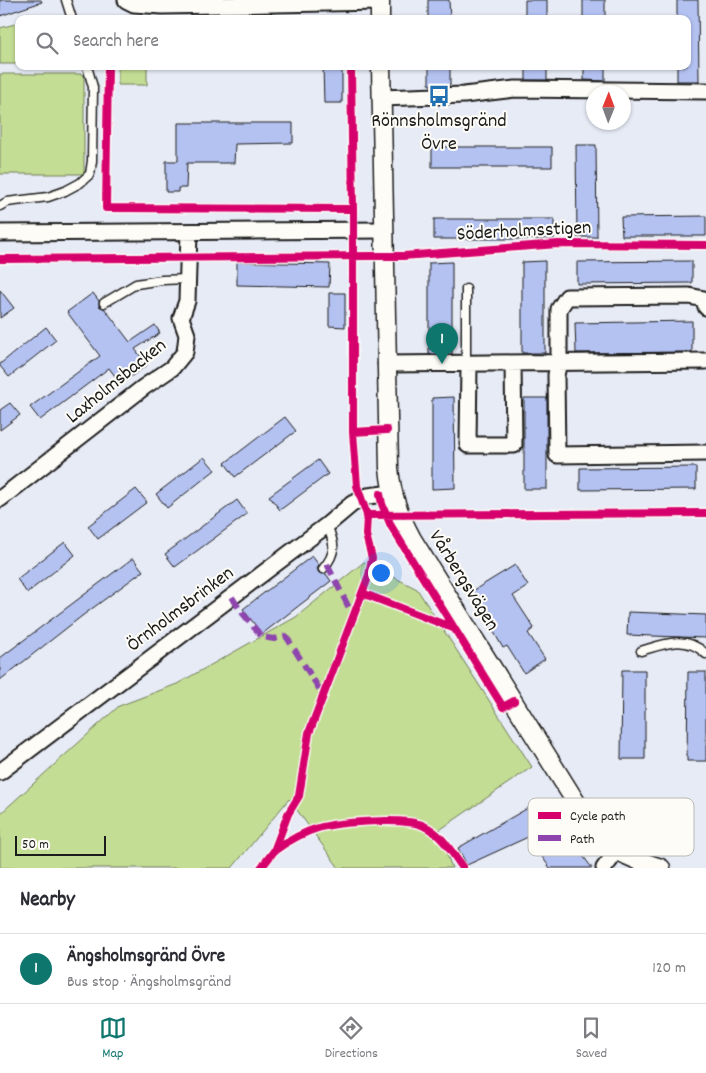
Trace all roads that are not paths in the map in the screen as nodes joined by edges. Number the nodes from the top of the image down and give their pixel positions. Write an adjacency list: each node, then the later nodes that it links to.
1 (66, 0): 4 (lane)
2 (126, 0): 3 (street)
3 (380, 7)
4 (71, 15)
5 (88, 70): 9 (lane)
6 (382, 70): 8 (street, Vårbergsvägen)
7 (706, 91): 8 (street)
8 (382, 98): 10 (street, Vårbergsvägen)
9 (0, 206)
10 (384, 230): 11 (street); 20 (street, Vårbergsvägen)
11 (189, 232): 12 (street); 13 (street, Laxholmsbacken)
12 (0, 233)
13 (188, 279): 15 (lane); 24 (street, Laxholmsbacken)
14 (466, 289): 21 (lane)
15 (104, 303)
16 (706, 307): 18 (street)
17 (706, 361): 18 (street)
18 (559, 362): 19 (street); 22 (street)
19 (513, 363): 21 (street); 21 (street)
20 (386, 364): 21 (street); 23 (street, Vårbergsvägen)
21 (468, 364)
22 (706, 453)
23 (392, 494): 25 (street, Örnholmsbrinken); 30 (street, Vårbergsvägen)
24 (0, 499)
25 (327, 525): 26 (lane); 29 (street, Örnholmsbrinken)
26 (323, 569)
27 (641, 651): 28 (lane)
28 (706, 654)
29 (0, 772)
30 (574, 798)
31 (613, 856): 33 (street)
32 (628, 856): 34 (street, Vårbergsvägen)
33 (604, 868)
34 (661, 868)

